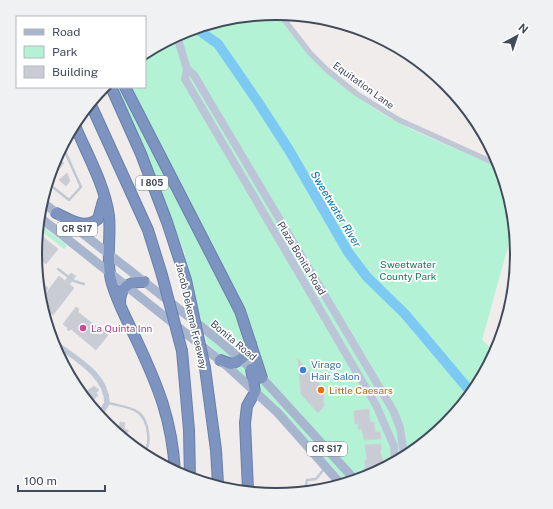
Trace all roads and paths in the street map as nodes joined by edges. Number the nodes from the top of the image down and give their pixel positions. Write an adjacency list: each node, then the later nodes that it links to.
1 (285, 21): 9 (street, Equitation Lane)
2 (179, 42): 3 (main road, Plaza Bonita Road)
3 (187, 69): 32 (main road, Plaza Bonita Road); 33 (main road, Plaza Bonita Road)
4 (112, 88): 38 (highway, Jacob Dekema Freeway / I 805, bridge)
5 (126, 88): 22 (highway)
6 (93, 109): 36 (highway, Jacob Dekema Freeway / I 805, bridge)
7 (77, 131): 11 (highway)
8 (65, 152): 10 (lane)
9 (492, 162)
10 (52, 186)
11 (103, 197): 13 (highway); 15 (highway)
12 (48, 206): 13 (main road, Bonita Road / CR S17)
13 (56, 213): 15 (main road, Bonita Road / CR S17)
14 (45, 221): 17 (main road, CR S17)
15 (109, 254): 17 (highway); 18 (main road, Bonita Road / CR S17)
16 (58, 269): 19 (lane)
17 (110, 273): 20 (main road, CR S17); 21 (highway)
18 (144, 282): 20 (highway); 25 (main road, Bonita Road / CR S17)
19 (84, 284)
20 (126, 285): 21 (highway); 24 (main road, CR S17)
21 (120, 305): 34 (highway)
22 (251, 344): 25 (highway); 27 (highway)
23 (62, 349): 29 (street)
24 (220, 360): 25 (highway); 28 (main road, CR S17)
25 (241, 360): 26 (main road, Bonita Road / CR S17)
26 (251, 369): 27 (main road, Bonita Road / CR S17); 28 (highway)
27 (262, 378): 37 (main road, Bonita Road / CR S17)
28 (255, 392): 35 (main road, CR S17); 40 (highway)
29 (107, 403): 30 (street); 31 (lane)
30 (102, 411)
31 (146, 449)
32 (404, 451)
33 (395, 457)
34 (175, 466)
35 (326, 467): 39 (main road, CR S17); 41 (lane)
36 (190, 472)
37 (352, 477)
38 (218, 481)
39 (338, 481)
40 (248, 487)
41 (306, 487)

